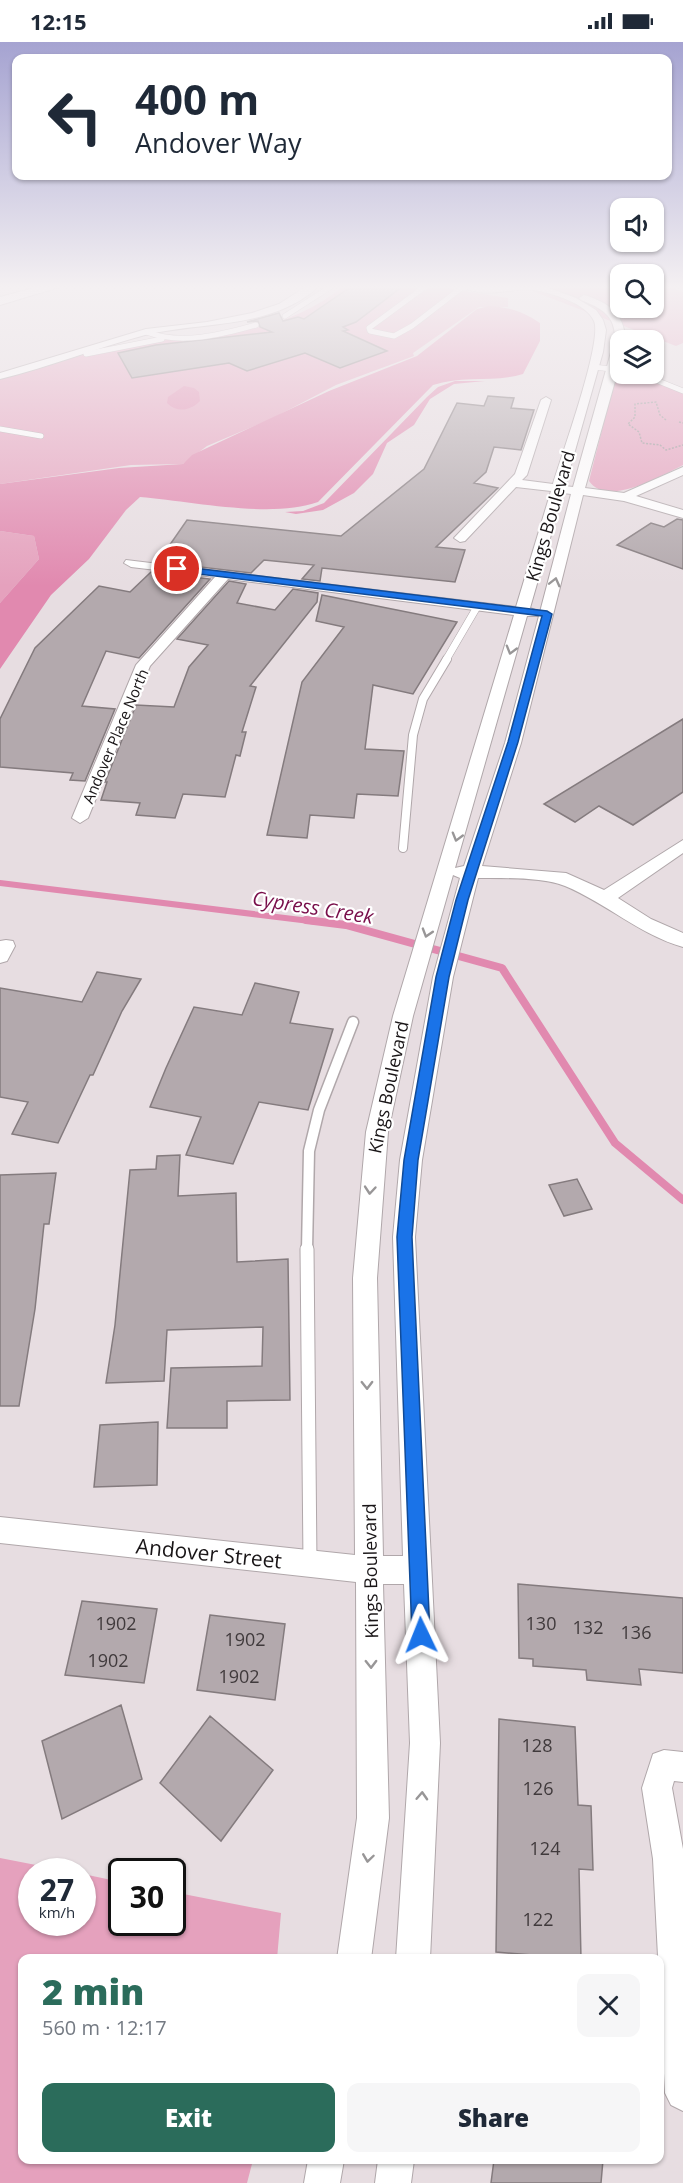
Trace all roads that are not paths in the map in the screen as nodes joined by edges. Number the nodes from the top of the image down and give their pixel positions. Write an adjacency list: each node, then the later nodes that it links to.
1 (587, 386): 10 (street, Kings Boulevard)
2 (612, 386): 11 (street, Kings Boulevard)
3 (669, 386): 4 (lane)
4 (683, 392)
5 (546, 400): 9 (street)
6 (0, 429): 7 (lane)
7 (41, 436)
8 (683, 471): 12 (street)
9 (515, 483): 10 (street); 14 (street)
10 (557, 489): 11 (street); 18 (street, Kings Boulevard)
11 (578, 492): 12 (street); 19 (street, Kings Boulevard, one-way to 11)
12 (625, 497): 13 (street)
13 (683, 514)
14 (460, 538)
15 (131, 563): 16 (street)
16 (224, 575): 17 (street); 20 (street, Andover Place North)
17 (477, 607): 18 (street); 22 (lane)
18 (523, 612): 19 (street); 23 (street, Kings Boulevard, one-way to 23)
19 (547, 614): 24 (street, Kings Boulevard)
20 (81, 818)
21 (683, 845): 25 (street)
22 (403, 848)
23 (446, 872): 24 (street); 30 (street, Kings Boulevard, one-way to 30)
24 (473, 872): 25 (street); 31 (street, Kings Boulevard)
25 (605, 898): 26 (street)
26 (683, 941)
27 (353, 1022): 29 (lane)
28 (0, 1530): 29 (street, Andover Street)
29 (310, 1564): 30 (street, Andover Street)
30 (370, 1570): 31 (street, Andover Street); 33 (street, Kings Boulevard, one-way to 33)
31 (419, 1570): 34 (street, Kings Boulevard, one-way to 31)
32 (683, 1767): 35 (street)
33 (355, 1954)
34 (413, 1954)
35 (683, 2093)
36 (325, 2164): 38 (street)
37 (395, 2164): 39 (street)
38 (322, 2183)
39 (393, 2183)

